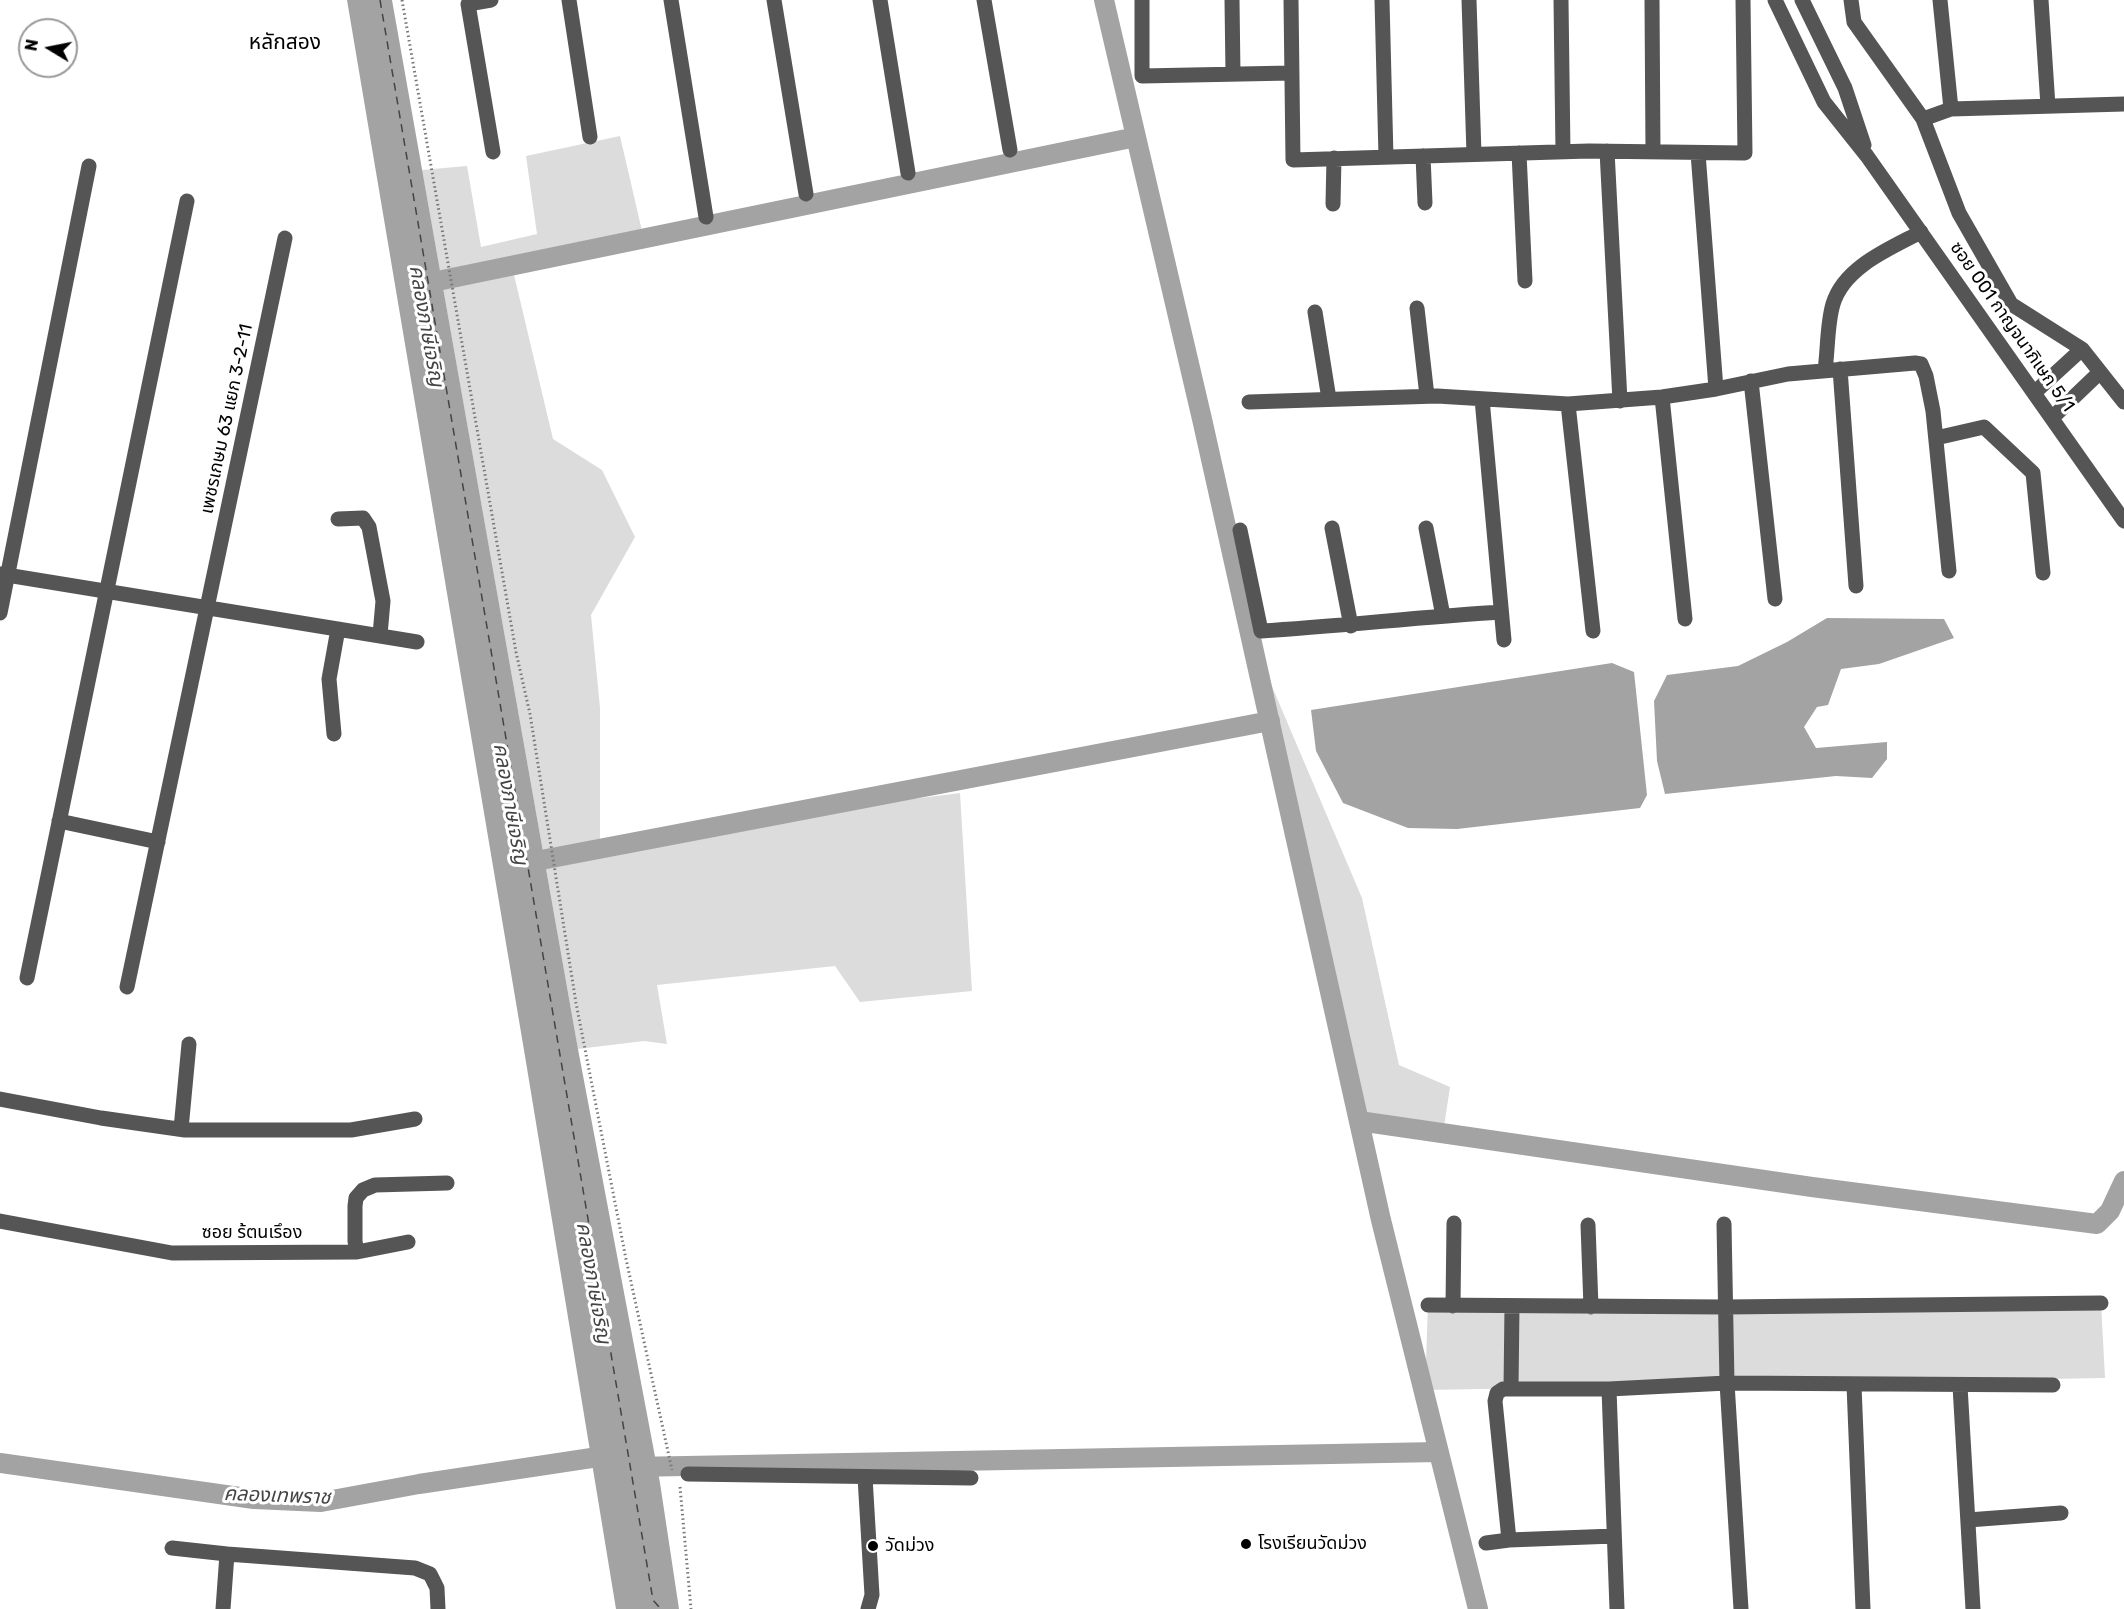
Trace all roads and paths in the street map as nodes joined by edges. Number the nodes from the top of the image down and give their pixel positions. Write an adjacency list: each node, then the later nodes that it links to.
1 (402, 0): 118 (path)
2 (491, 0): 30 (street)
3 (569, 0): 27 (street)
4 (671, 0): 46 (street)
5 (774, 0): 42 (street)
6 (880, 0): 41 (street)
7 (984, 0): 28 (street)
8 (1142, 0): 22 (street)
9 (1232, 0): 22 (street)
10 (1291, 0): 21 (street)
11 (1382, 0): 38 (street)
12 (1469, 0): 35 (street)
13 (1561, 0): 31 (street)
14 (1652, 0): 32 (street)
15 (1743, 0): 34 (street)
16 (1775, 0): 37 (street, ซอย 001 กาญจนาภิเษก 5/1)
17 (1802, 0): 37 (street, ซอย 001 กาญจนาภิเษก 5/1)
18 (1851, 0): 26 (street)
19 (1940, 0): 25 (street)
20 (2042, 0): 24 (street)
21 (1291, 73): 22 (street); 39 (street)
22 (1233, 74)
23 (2124, 104): 24 (street)
24 (2048, 106): 25 (street)
25 (1951, 109): 26 (street)
26 (1923, 119): 52 (street)
27 (590, 137)
28 (1010, 150)
29 (1607, 151): 31 (street); 32 (street); 62 (street)
30 (493, 152)
31 (1563, 152): 33 (street)
32 (1653, 152): 34 (street)
33 (1519, 153): 35 (street); 49 (street)
34 (1698, 153): 56 (street)
35 (1474, 154): 36 (street)
36 (1423, 156): 38 (street); 44 (street)
37 (1867, 156): 47 (street, ซอย 001 กาญจนาภิเษก 5/1)
38 (1386, 157): 39 (street)
39 (1334, 158): 45 (street)
40 (89, 166): 75 (street)
41 (908, 173)
42 (806, 194)
43 (187, 201): 77 (street)
44 (1425, 203)
45 (1333, 204)
46 (706, 217)
47 (1921, 232): 53 (street); 57 (street, ซอย 001 กาญจนาภิเษก 5/1)
48 (285, 238): 79 (street, เพชรเกษม 63 แยก 3-2-11)
49 (1525, 281)
50 (1417, 308): 58 (street)
51 (1315, 312): 60 (street)
52 (2082, 349): 54 (street); 57 (street)
53 (1832, 370): 55 (street); 67 (street); 76 (street)
54 (2099, 373): 64 (street); 66 (street)
55 (1751, 381): 56 (street); 78 (street)
56 (1716, 389): 59 (street)
57 (2034, 393): 66 (street, ซอย 001 กาญจนาภิเษก 5/1)
58 (1427, 396): 60 (street); 61 (street)
59 (1662, 397): 62 (street); 83 (street)
60 (1329, 399): 63 (street)
61 (1482, 399): 65 (street); 80 (street)
62 (1620, 401): 65 (street)
63 (1249, 402)
64 (2124, 402)
65 (1568, 404): 86 (street)
66 (2052, 418): 69 (street, ซอย 001 กาญจนาภิเษก 5/1)
67 (1936, 438): 73 (street); 74 (street)
68 (338, 519): 87 (street)
69 (2124, 521)
70 (1332, 528): 84 (street)
71 (1426, 528): 82 (street)
72 (1240, 530): 84 (street)
73 (1949, 571)
74 (2043, 573)
75 (4, 575): 77 (street); 81 (street)
76 (1856, 586)
77 (107, 591): 79 (street); 91 (street)
78 (1775, 599)
79 (208, 608): 85 (street); 92 (street, เพชรเกษม 63 แยก 3-2-11)
80 (1501, 612): 82 (street); 88 (street)
81 (0, 613)
82 (1443, 616): 84 (street)
83 (1685, 619)
84 (1351, 626)
85 (338, 629): 87 (street); 90 (street)
86 (1593, 631)
87 (380, 635): 89 (street)
88 (1503, 640)
89 (417, 642)
90 (334, 734)
91 (59, 821): 92 (street); 93 (street)
92 (158, 842): 94 (street, เพชรเกษม 63 แยก 3-2-11)
93 (27, 978)
94 (127, 987)
95 (189, 1044): 98 (street)
96 (0, 1099): 98 (street)
97 (415, 1119): 98 (street)
98 (181, 1129)
99 (447, 1183): 105 (street)
100 (0, 1221): 105 (street, ซอย ร้ตนเรึอง)
101 (1454, 1222): 108 (street)
102 (1724, 1224): 111 (street)
103 (1588, 1225): 110 (street)
104 (408, 1242): 105 (street, ซอย ร้ตนเรึอง)
105 (357, 1252)
106 (2101, 1304): 111 (street)
107 (1428, 1305): 108 (street)
108 (1453, 1305): 109 (street)
109 (1512, 1306): 110 (street); 116 (street)
110 (1591, 1306): 111 (street)
111 (1725, 1307): 112 (street)
112 (1727, 1383): 113 (street); 117 (street); 134 (street)
113 (1854, 1385): 115 (street); 135 (street)
114 (2053, 1385): 115 (street)
115 (1960, 1386): 123 (street)
116 (1511, 1389): 117 (street); 125 (street)
117 (1609, 1389): 124 (street)
118 (667, 1452)
119 (865, 1477): 120 (street); 121 (street); 132 (street)
120 (684, 1478): 131 (path)
121 (971, 1478)
122 (2061, 1513): 123 (street)
123 (1968, 1520): 136 (street)
124 (1614, 1536): 125 (street); 133 (street)
125 (1509, 1540): 126 (street)
126 (1486, 1543)
127 (172, 1548): 128 (street)
128 (227, 1554): 129 (street); 130 (street)
129 (223, 1609)
130 (438, 1609)
131 (691, 1609)
132 (868, 1609)
133 (1617, 1609)
134 (1741, 1609)
135 (1863, 1609)
136 (1973, 1609)

